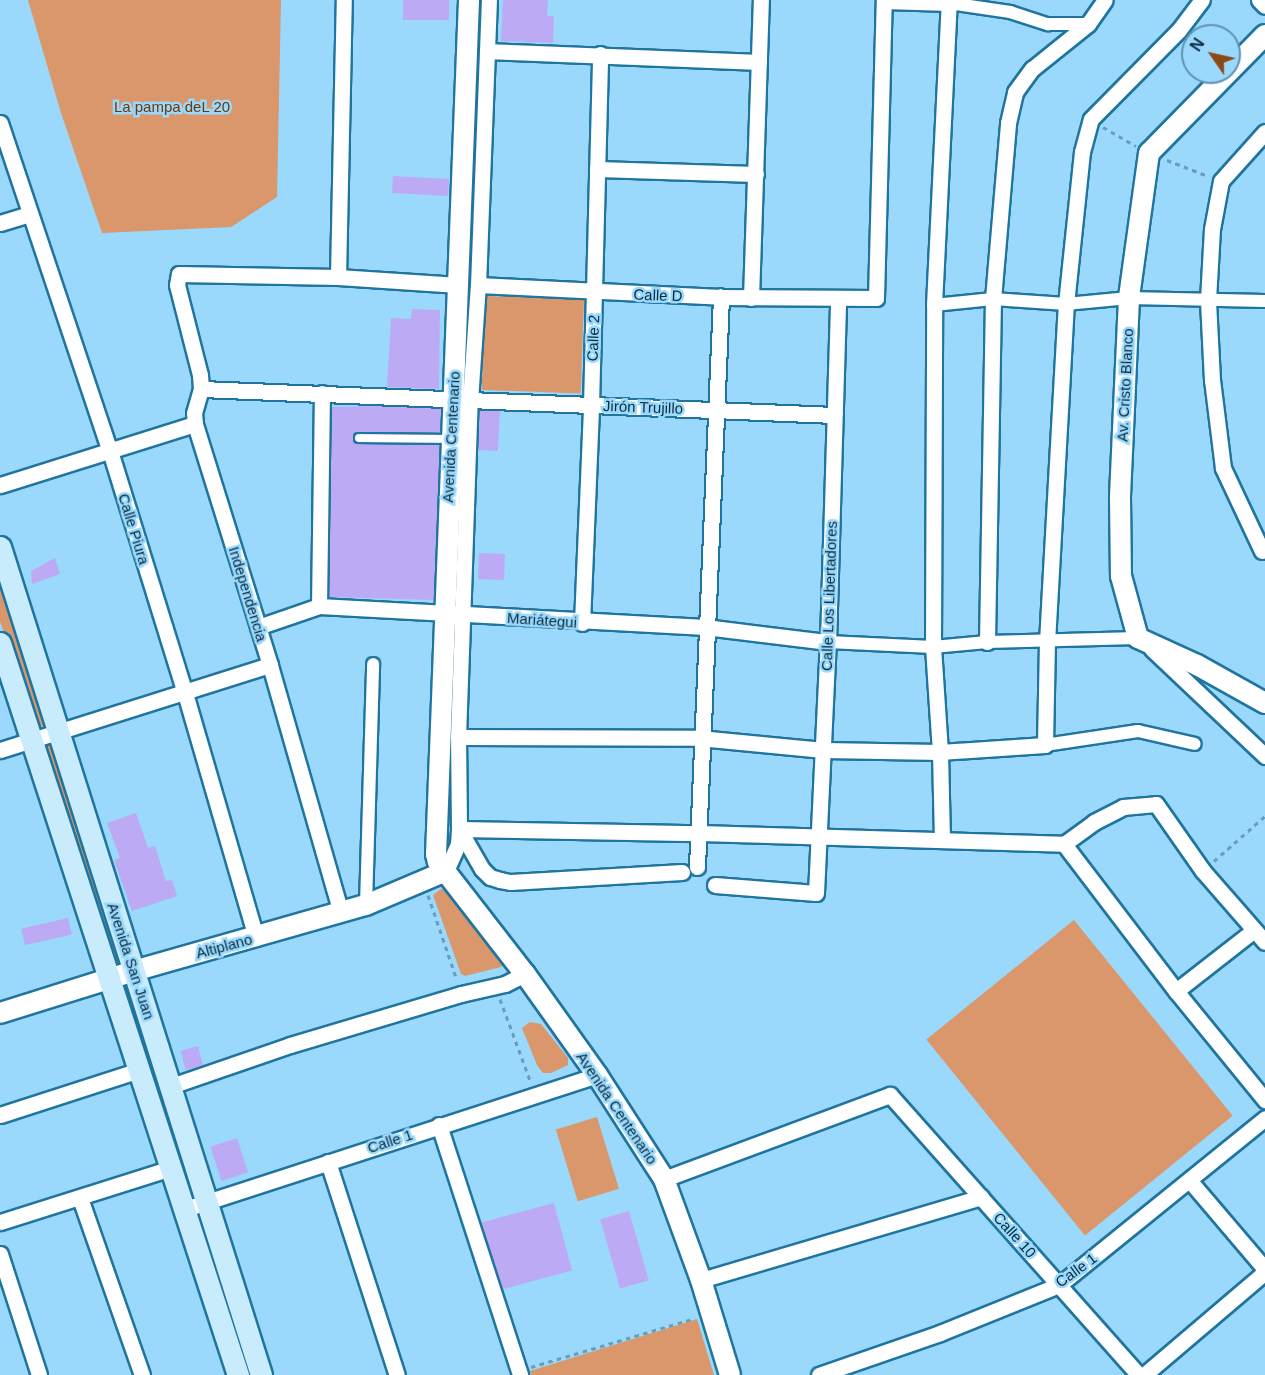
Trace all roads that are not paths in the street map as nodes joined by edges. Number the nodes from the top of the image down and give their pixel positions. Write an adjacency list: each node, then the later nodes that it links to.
1 (344, 0): 23 (street)
2 (469, 0): 24 (street, Avenida Centenario)
3 (489, 0): 13 (street, Avenida Centenario)
4 (761, 0): 15 (street)
5 (884, 0): 9 (street); 29 (street, Calle D)
6 (1105, 0): 11 (street)
7 (1202, 0): 34 (street)
8 (1259, 0): 10 (street)
9 (949, 1): 11 (street); 33 (street)
10 (1265, 6)
11 (1088, 24): 30 (street)
12 (1265, 35): 28 (street, Av. Cristo Blanco)
13 (487, 51): 14 (street); 24 (street, Avenida Centenario)
14 (600, 54): 15 (street); 18 (street, Calle 2)
15 (759, 62): 19 (street)
16 (0, 123): 20 (street, Calle Piura)
17 (1265, 132): 31 (street)
18 (597, 169): 19 (street); 25 (street, Calle 2)
19 (756, 174): 27 (street)
20 (29, 214): 21 (street); 44 (street, Calle Piura)
21 (0, 223)
22 (179, 274): 23 (street, Calle D); 35 (street, Independencia)
23 (338, 276): 24 (street, Calle D)
24 (469, 285): 25 (street, Calle D); 37 (street, Avenida Centenario)
25 (594, 293): 26 (street, Calle D); 38 (street, Calle 2)
26 (721, 297): 27 (street, Calle D); 39 (street)
27 (752, 298): 29 (street, Calle D)
28 (1129, 298): 31 (street); 34 (street); 53 (street, Av. Cristo Blanco)
29 (838, 299): 40 (street, Calle Los Libertadores)
30 (993, 299): 33 (street); 34 (street); 55 (street)
31 (1208, 300): 32 (street); 47 (street)
32 (1265, 301)
33 (934, 304): 58 (street)
34 (1066, 304): 56 (street)
35 (201, 389): 36 (street, Jirón Trujillo); 41 (street, Independencia)
36 (322, 393): 37 (street, Jirón Trujillo); 48 (street)
37 (461, 400): 38 (street, Jirón Trujillo); 43 (street, Avenida Centenario); 49 (street, Avenida Centenario)
38 (591, 405): 39 (street, Jirón Trujillo); 50 (street, Calle 2)
39 (714, 410): 40 (street, Jirón Trujillo); 52 (street)
40 (834, 415): 54 (street, Calle Los Libertadores)
41 (195, 424): 44 (street); 51 (street, Independencia)
42 (359, 438): 43 (lane)
43 (450, 439): 49 (street, Avenida Centenario)
44 (110, 452): 45 (street); 61 (street, Calle Piura)
45 (0, 485)
46 (0, 547): 63 (main road, Avenida San Juan)
47 (1262, 550)
48 (320, 606): 49 (street, Mariátegui); 51 (street, Mariátegui)
49 (454, 614): 50 (street, Mariátegui); 64 (street, Avenida Centenario); 79 (street, Avenida Centenario)
50 (582, 623): 52 (street, Mariátegui)
51 (258, 627): 60 (street, Independencia)
52 (706, 628): 54 (street, Mariátegui); 65 (street)
53 (1138, 638): 56 (street); 62 (street); 72 (street)
54 (828, 642): 58 (street); 70 (street, Calle Los Libertadores)
55 (987, 642): 56 (street); 58 (street)
56 (1047, 642): 68 (street)
57 (0, 643): 66 (main road, Avenida San Juan)
58 (933, 647): 71 (street)
59 (373, 664): 82 (street)
60 (270, 665): 61 (street); 83 (street, Independencia)
61 (185, 693): 63 (street); 85 (street, Calle Piura)
62 (1265, 703)
63 (59, 733): 66 (street); 87 (main road, Avenida San Juan)
64 (458, 737): 65 (street); 73 (street, Avenida Centenario)
65 (702, 738): 70 (street); 74 (street)
66 (31, 741): 69 (street); 89 (main road, Avenida San Juan)
67 (1195, 744): 68 (street)
68 (1045, 745): 71 (street)
69 (0, 750)
70 (823, 750): 71 (street); 75 (street, Calle Los Libertadores)
71 (940, 752): 76 (street)
72 (1265, 756)
73 (459, 829): 74 (street); 79 (street, Avenida Centenario); 80 (street)
74 (699, 832): 75 (street); 78 (street)
75 (818, 836): 76 (street); 81 (street, Calle Los Libertadores)
76 (942, 840): 77 (street)
77 (1064, 844): 84 (street); 90 (street)
78 (697, 867)
79 (446, 871): 82 (street, Altiplano); 88 (street, Avenida Centenario)
80 (682, 872)
81 (714, 885)
82 (366, 904): 83 (street, Altiplano)
83 (341, 913): 85 (street, Altiplano)
84 (1254, 930): 86 (street); 90 (street)
85 (256, 938): 87 (street, Altiplano)
86 (1265, 942)
87 (135, 971): 89 (street, Altiplano); 94 (main road, Avenida San Juan)
88 (525, 974): 93 (street, Avenida Centenario); 94 (street)
89 (109, 979): 91 (street, Altiplano); 92 (main road, Avenida San Juan)
90 (1176, 992): 95 (street)
91 (0, 1013)
92 (140, 1070): 96 (street); 100 (main road, Avenida San Juan)
93 (597, 1075): 98 (street, Calle 1); 101 (street, Avenida Centenario)
94 (171, 1086): 105 (main road, Avenida San Juan)
95 (1265, 1100)
96 (0, 1115)
97 (1265, 1118): 102 (street, Calle 1)
98 (439, 1125): 99 (street, Calle 1); 112 (street)
99 (328, 1162): 105 (street, Calle 1); 117 (street)
100 (171, 1168): 104 (street); 106 (main road, Avenida San Juan)
101 (664, 1179): 103 (street, Calle 10); 110 (street, Avenida Centenario)
102 (1190, 1181): 109 (street); 111 (street, Calle 1)
103 (981, 1197): 110 (street); 111 (street, Calle 10)
104 (80, 1198): 107 (street); 114 (street)
105 (208, 1202): 106 (street, Calle 1); 116 (main road, Avenida San Juan)
106 (184, 1209): 115 (main road, Avenida San Juan)
107 (0, 1222)
108 (0, 1254): 113 (street)
109 (1265, 1270): 121 (street)
110 (701, 1280): 118 (street, Avenida Centenario)
111 (1059, 1285): 119 (street, Calle 1); 120 (street, Calle 10)
112 (519, 1373)
113 (39, 1375)
114 (142, 1375)
115 (238, 1375)
116 (261, 1375)
117 (397, 1375)
118 (730, 1375)
119 (819, 1375)
120 (1139, 1375)
121 (1144, 1375)

